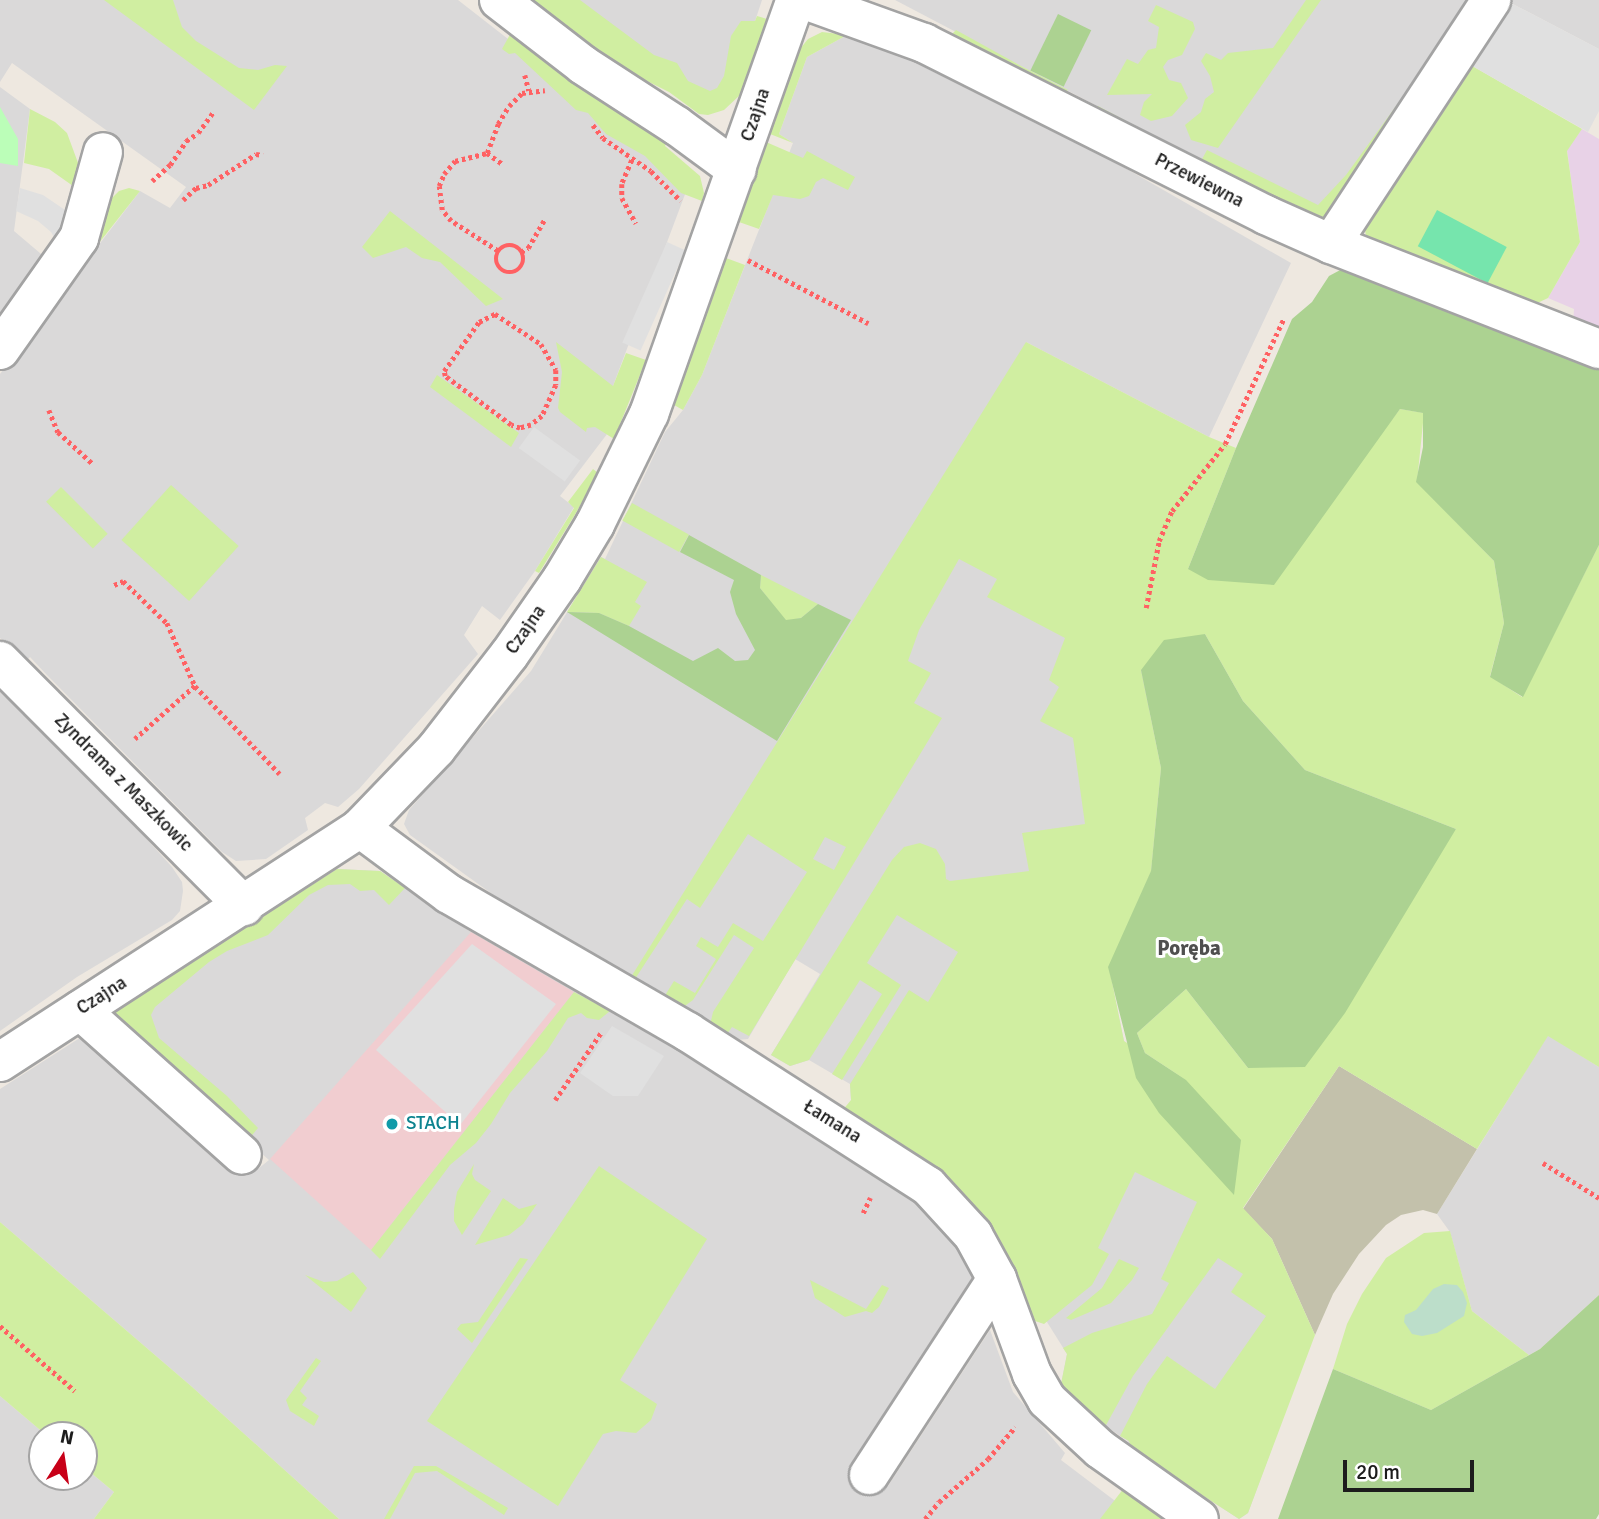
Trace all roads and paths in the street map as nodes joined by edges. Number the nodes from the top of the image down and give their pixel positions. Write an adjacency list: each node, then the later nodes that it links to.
1 (499, 0): 15 (street)
2 (796, 0): 15 (street, Czajna)
3 (805, 0): 21 (street, Przewiewna)
4 (1491, 0): 21 (street)
5 (523, 68): 6 (path)
6 (529, 91): 7 (path); 11 (path)
7 (554, 94)
8 (213, 112): 16 (path)
9 (590, 120): 13 (path)
10 (103, 152): 28 (street)
11 (487, 153): 14 (path); 22 (path)
12 (263, 155): 17 (path)
13 (632, 160): 18 (path); 20 (path)
14 (503, 164)
15 (737, 170): 38 (street, Czajna)
16 (152, 181)
17 (183, 200)
18 (682, 202)
19 (544, 220): 23 (path)
20 (636, 223)
21 (1331, 244): 27 (street, Przewiewna)
22 (498, 251): 23 (path); 23 (path)
23 (521, 251)
24 (747, 260): 26 (path)
25 (1283, 320): 33 (path)
26 (868, 323)
27 (1599, 349)
28 (0, 350)
29 (49, 410): 31 (path)
30 (542, 416): 30 (path)
31 (93, 464)
32 (114, 585): 35 (path)
33 (1146, 608)
34 (0, 661): 39 (street, Zyndrama z Maszkowic)
35 (195, 686): 36 (path); 37 (path)
36 (131, 742)
37 (280, 774)
38 (360, 828): 39 (street, Czajna); 47 (street, Łamana)
39 (244, 906): 40 (street, Czajna)
40 (80, 1010): 42 (street, Czajna); 44 (street)
41 (606, 1024): 43 (path)
42 (0, 1062)
43 (555, 1100)
44 (242, 1155)
45 (1543, 1163): 46 (path)
46 (1599, 1198)
47 (997, 1279): 51 (street); 53 (street, Łamana)
48 (0, 1326): 49 (path)
49 (75, 1391)
50 (1021, 1420): 52 (path)
51 (869, 1475)
52 (925, 1519)
53 (1199, 1519)

